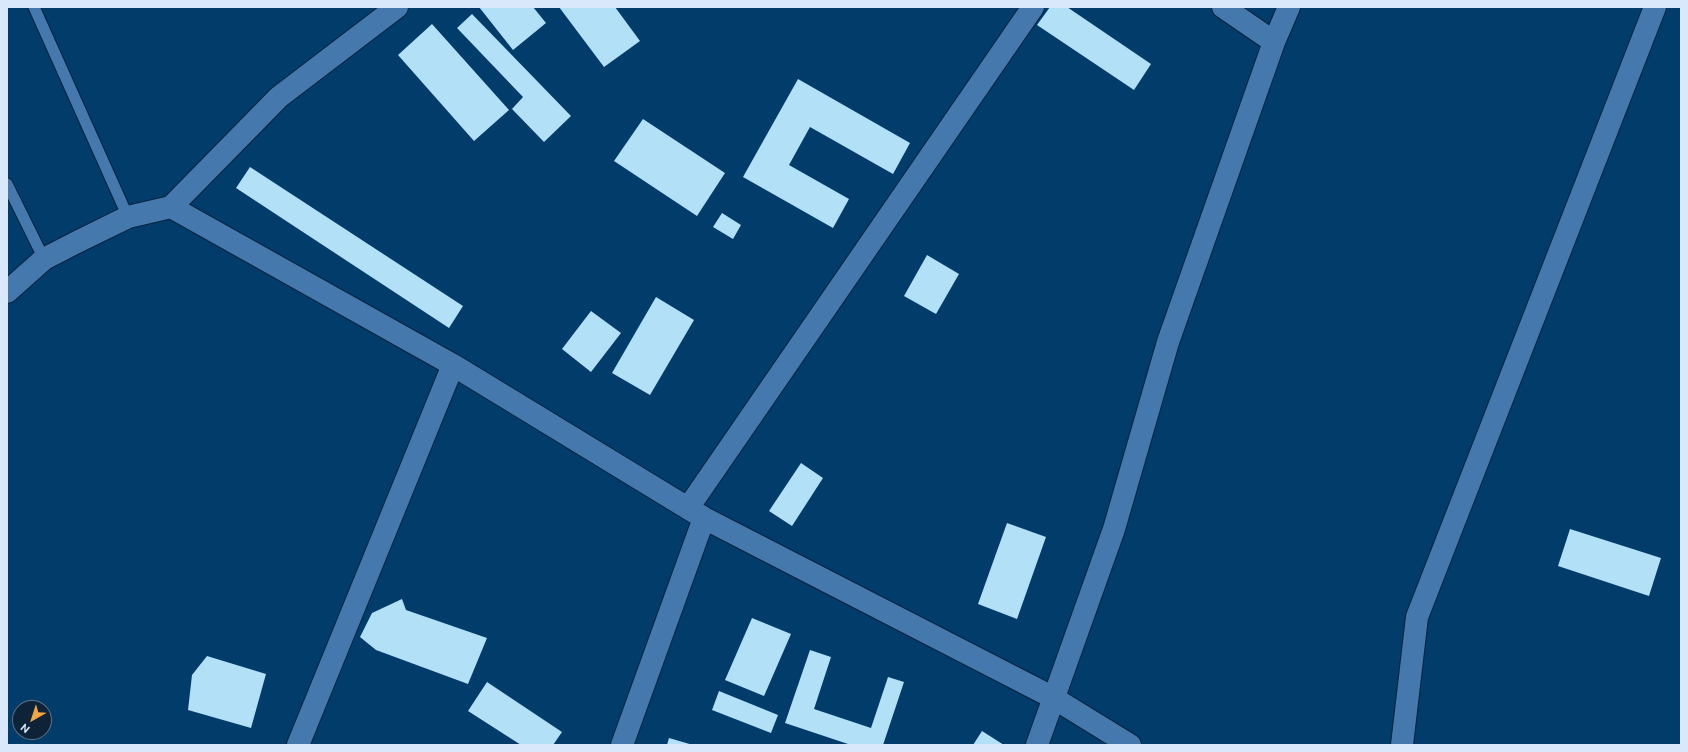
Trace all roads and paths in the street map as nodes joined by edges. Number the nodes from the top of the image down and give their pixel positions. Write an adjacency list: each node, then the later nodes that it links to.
1 (34, 7): 10 (lane)
2 (397, 7): 9 (street)
3 (1032, 7): 14 (street)
4 (1223, 7): 7 (street)
5 (1289, 7): 7 (street)
6 (1655, 7): 20 (street)
7 (1274, 42): 15 (street)
8 (7, 184): 11 (lane)
9 (171, 207): 10 (street); 13 (street)
10 (128, 217): 11 (street)
11 (44, 259): 12 (street)
12 (7, 292)
13 (453, 365): 14 (street); 16 (street)
14 (696, 513): 15 (street); 17 (street)
15 (1052, 697): 18 (street); 19 (street)
16 (298, 745)
17 (622, 745)
18 (1037, 745)
19 (1130, 745)
20 (1402, 745)

